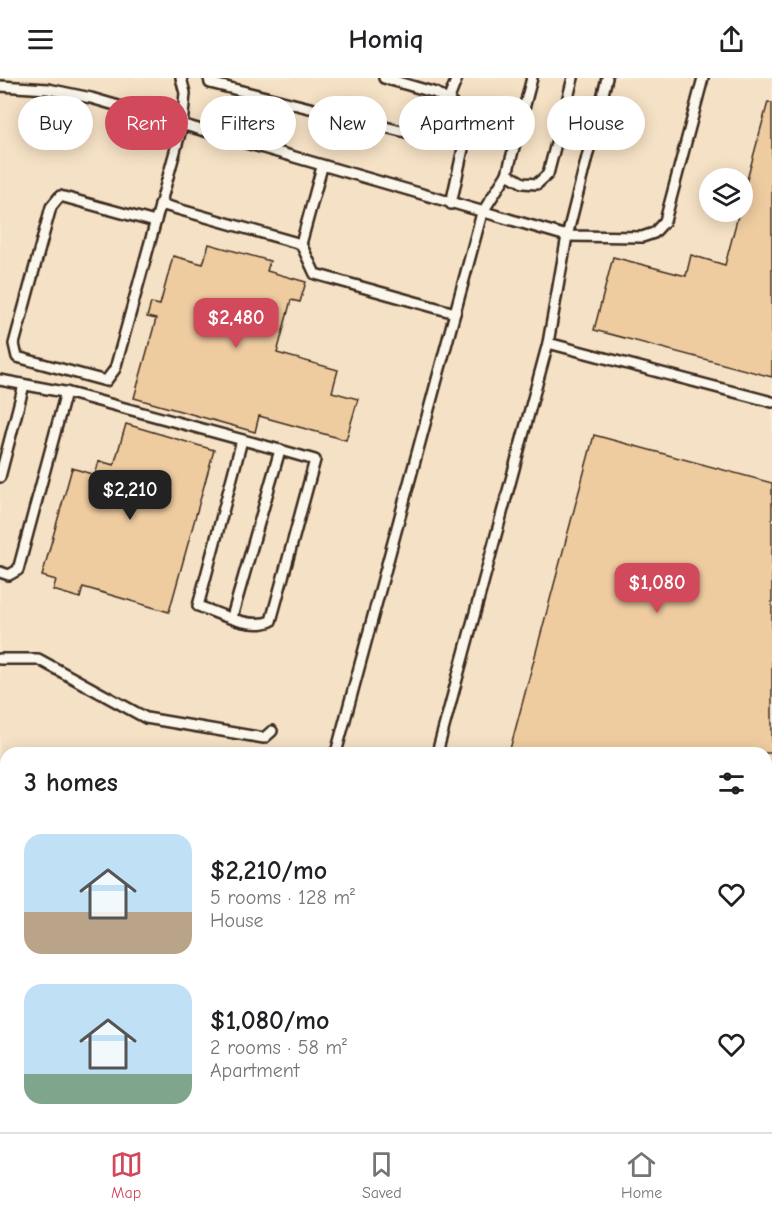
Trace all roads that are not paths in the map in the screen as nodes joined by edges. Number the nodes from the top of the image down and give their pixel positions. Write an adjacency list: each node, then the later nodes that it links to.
1 (181, 78): 10 (lane)
2 (384, 78): 11 (lane)
3 (457, 78): 12 (lane)
4 (532, 78): 19 (lane)
5 (573, 78): 19 (lane)
6 (607, 78): 24 (lane)
7 (703, 78): 24 (lane)
8 (209, 81): 15 (lane)
9 (0, 86): 13 (lane)
10 (185, 96)
11 (440, 96)
12 (450, 96)
13 (105, 103)
14 (188, 128): 18 (lane)
15 (399, 130)
16 (175, 150): 20 (lane)
17 (463, 150): 21 (lane)
18 (322, 167): 21 (lane); 25 (lane)
19 (507, 174): 22 (lane)
20 (160, 204): 23 (lane); 25 (lane)
21 (451, 204): 22 (lane)
22 (482, 213): 24 (lane); 26 (lane)
23 (155, 222): 23 (lane)
24 (567, 236): 27 (lane)
25 (301, 244): 26 (lane)
26 (455, 313): 39 (lane)
27 (548, 343): 31 (lane); 40 (lane)
28 (0, 380): 29 (lane)
29 (24, 385): 30 (lane); 34 (lane)
30 (66, 392): 32 (lane); 35 (lane)
31 (772, 402)
32 (242, 440): 33 (lane); 36 (lane)
33 (280, 450): 36 (lane); 36 (lane)
34 (0, 477)
35 (0, 572)
36 (232, 617)
37 (0, 659): 38 (lane)
38 (272, 731)
39 (338, 747)
40 (439, 747)

